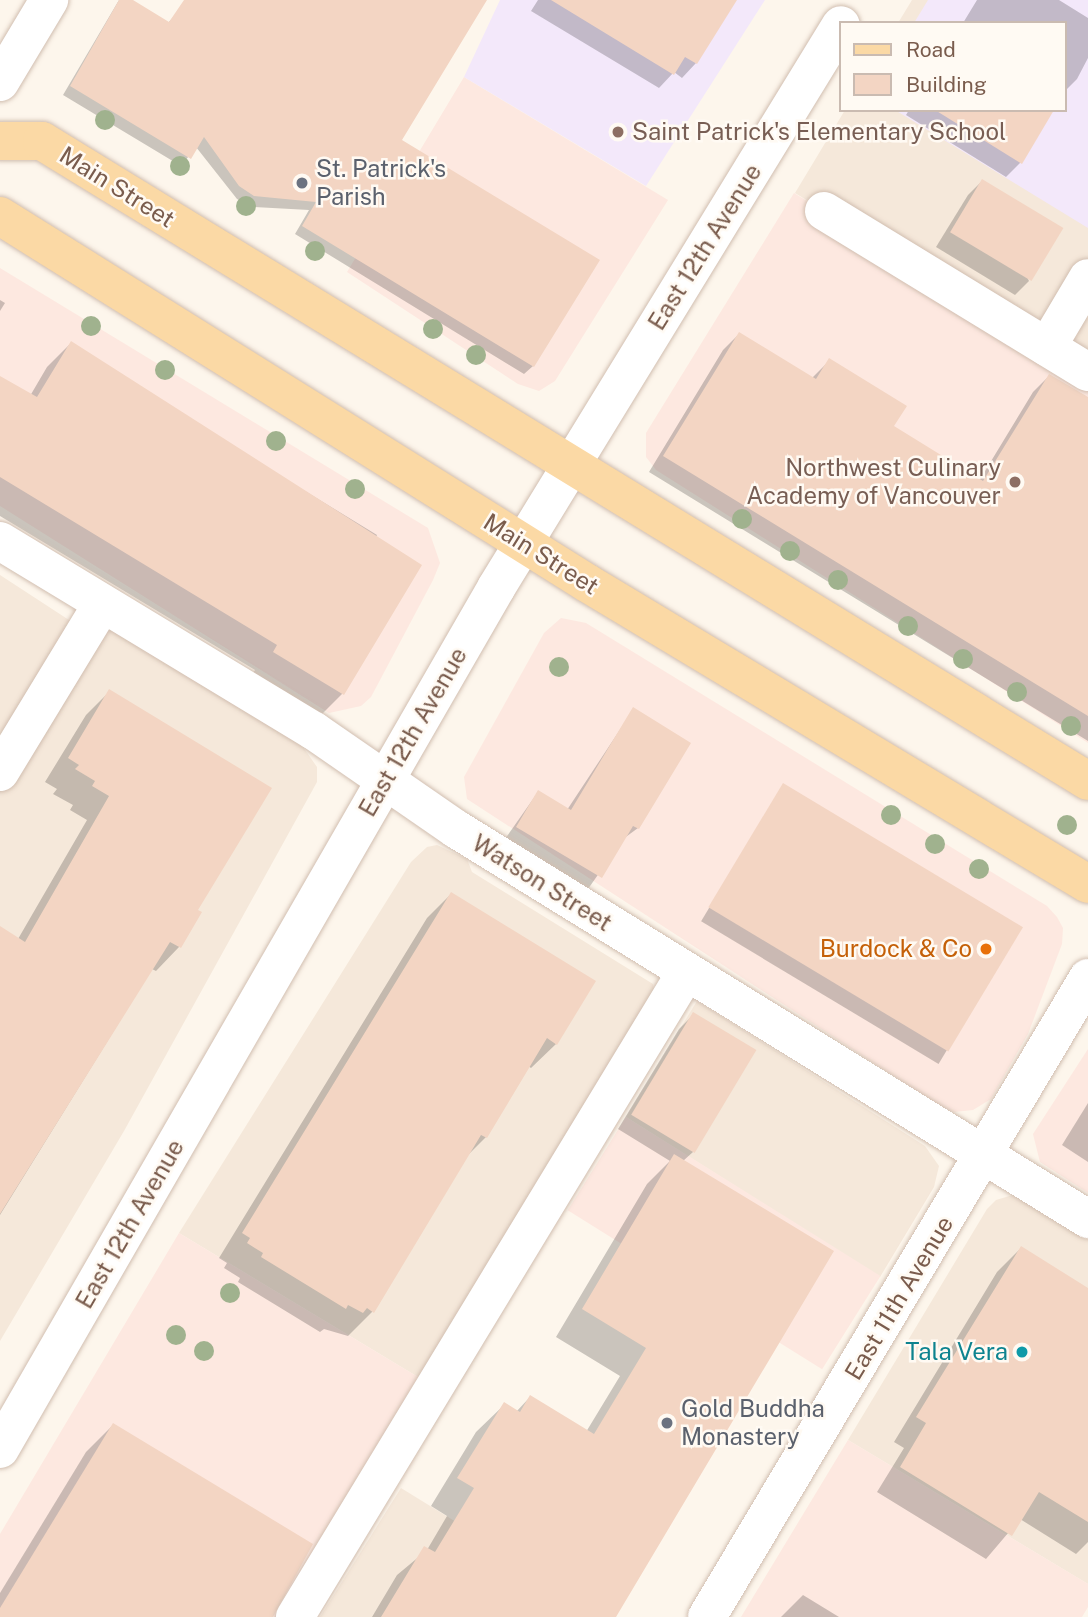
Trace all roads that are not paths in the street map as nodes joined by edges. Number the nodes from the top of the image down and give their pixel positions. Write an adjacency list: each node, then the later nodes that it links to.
1 (49, 0): 5 (street)
2 (857, 0): 3 (street, East 12th Avenue)
3 (844, 21)
4 (839, 29): 12 (street, East 12th Avenue)
5 (0, 82)
6 (0, 141): 12 (main road, Main Street)
7 (824, 211): 10 (street)
8 (0, 216): 14 (main road, Main Street)
9 (1088, 278): 10 (street)
10 (1047, 347): 11 (street)
11 (1088, 372)
12 (570, 466): 14 (street, East 12th Avenue); 18 (main road, Main Street)
13 (0, 541): 15 (street, Watson Street)
14 (523, 543): 17 (street, East 12th Avenue); 19 (main road, Main Street)
15 (102, 604): 16 (street); 17 (street, Watson Street)
16 (0, 772)
17 (385, 780): 20 (street, Watson Street); 24 (street, East 12th Avenue)
18 (1088, 780)
19 (1088, 884)
20 (685, 974): 22 (street, Watson Street); 25 (street)
21 (1088, 978): 22 (street, East 11th Avenue)
22 (985, 1156): 23 (street, Watson Street); 26 (street, East 11th Avenue)
23 (1088, 1219)
24 (0, 1449)
25 (295, 1617)
26 (707, 1617)

